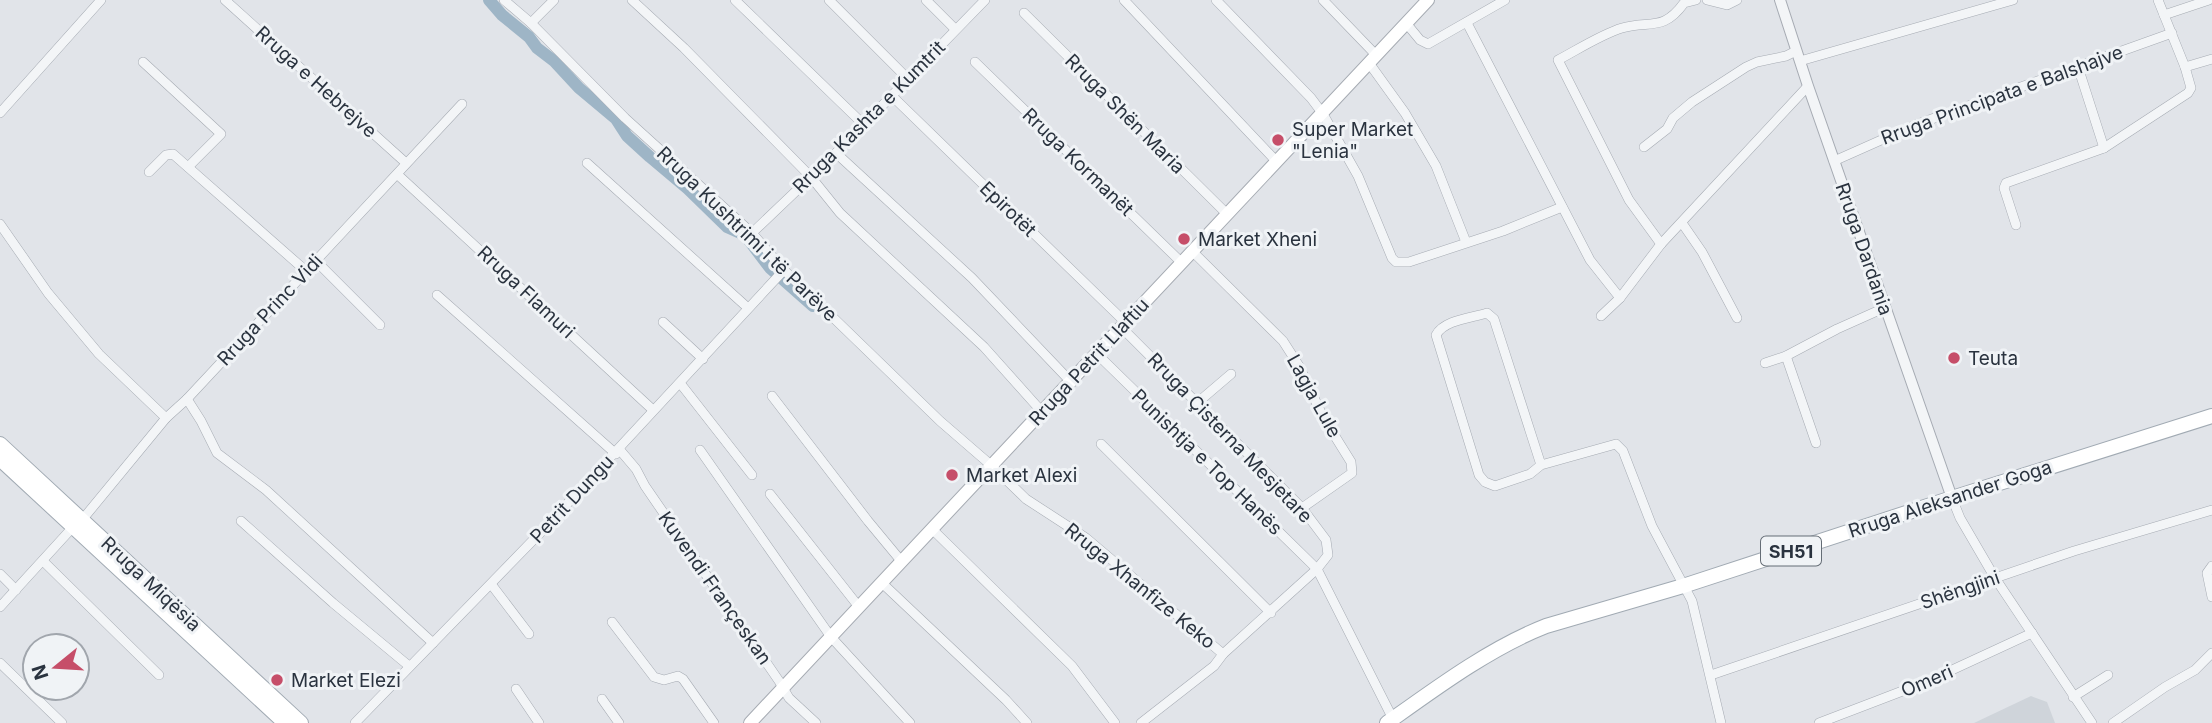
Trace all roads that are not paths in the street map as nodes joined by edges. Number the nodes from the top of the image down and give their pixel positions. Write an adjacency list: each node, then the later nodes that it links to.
1 (101, 0): 41 (street)
2 (225, 0): 49 (street, Rruga e Hebrejve)
3 (504, 0): 25 (street, Rruga Kushtrimi i të Parëve)
4 (554, 0): 25 (street)
5 (632, 0): 54 (street)
6 (735, 0): 43 (street)
7 (829, 0): 37 (street)
8 (926, 0): 28 (street)
9 (985, 0): 28 (street, Rruga Kashta e Kumtrit)
10 (1124, 0): 48 (street)
11 (1216, 0): 42 (street)
12 (1323, 0): 31 (street)
13 (1428, 0): 26 (main road, Rruga Petrit Llaftiu)
14 (1506, 0): 27 (street)
15 (1696, 0): 62 (street)
16 (1707, 0): 17 (street)
17 (1737, 0)
18 (1780, 0): 30 (street, Rruga Dardania)
19 (2013, 0): 22 (street)
20 (2158, 0): 24 (street)
21 (2209, 0): 24 (street)
22 (1997, 3): 30 (street)
23 (1024, 13): 56 (street, Rruga Shën Maria)
24 (2164, 15): 29 (street)
25 (531, 23): 60 (street, Rruga Kushtrimi i të Parëve)
26 (1406, 23): 27 (street); 31 (main road, Rruga Petrit Llaftiu)
27 (1467, 23): 55 (street)
28 (955, 29): 37 (street, Rruga Kashta e Kumtrit)
29 (2172, 33): 35 (street, Rruga Principata e Balshajve); 36 (street)
30 (1798, 56): 38 (street, Rruga Dardania); 44 (street)
31 (1372, 59): 42 (main road, Rruga Petrit Llaftiu); 61 (street)
32 (2212, 59): 36 (street)
33 (143, 62): 51 (street)
34 (975, 62): 65 (street, Rruga Kormanët)
35 (2078, 66): 45 (street); 47 (street, Rruga Principata e Balshajve)
36 (2185, 67): 45 (street)
37 (907, 78): 39 (street, Rruga Kashta e Kumtrit)
38 (1808, 86): 47 (street, Rruga Dardania); 57 (street)
39 (891, 95): 43 (street, Rruga Kashta e Kumtrit); 76 (street, Epirotët)
40 (462, 104): 49 (street, Rruga Princ Vidi)
41 (2, 107)
42 (1323, 114): 48 (main road, Rruga Petrit Llaftiu); 61 (street)
43 (862, 123): 46 (street, Rruga Kashta e Kumtrit)
44 (1644, 147)
45 (2104, 148): 59 (street)
46 (836, 153): 54 (street, Rruga Kashta e Kumtrit); 83 (street)
47 (1834, 161): 71 (street, Rruga Dardania)
48 (1277, 162): 56 (main road, Rruga Petrit Llaftiu)
49 (406, 163): 53 (street, Rruga Princ Vidi)
50 (587, 163): 70 (street)
51 (188, 167): 52 (street); 66 (street)
52 (149, 172)
53 (398, 174): 64 (street, Rruga Princ Vidi); 87 (street, Rruga Flamuri)
54 (811, 177): 60 (street, Rruga Kashta e Kumtrit); 88 (street)
55 (1562, 207): 61 (street); 69 (street)
56 (1227, 214): 63 (main road, Rruga Petrit Llaftiu)
57 (1682, 223): 62 (street); 73 (street)
58 (0, 224): 90 (street)
59 (2017, 225)
60 (752, 233): 67 (street, Rruga Kushtrimi i të Parëve)
61 (1466, 242)
62 (1661, 244): 69 (street)
63 (1192, 251): 65 (main road, Rruga Petrit Llaftiu); 102 (street, Lagja Lule)
64 (316, 261): 66 (street, Rruga Princ Vidi); 75 (street)
65 (1181, 262): 76 (main road, Rruga Petrit Llaftiu)
66 (306, 271): 85 (street, Rruga Princ Vidi)
67 (782, 272): 70 (street, Petrit Dungu); 98 (street, Rruga Kushtrimi i të Parëve)
68 (437, 295): 95 (street, Kuvendi Françeskan)
69 (1620, 298): 72 (street)
70 (748, 308): 79 (street, Petrit Dungu)
71 (1884, 308): 78 (street); 101 (street, Rruga Dardania)
72 (1601, 316)
73 (1737, 318)
74 (663, 322): 79 (street)
75 (380, 325)
76 (1123, 325): 77 (main road, Rruga Petrit Llaftiu); 86 (street, Rruga Çisterna Mesjetare)
77 (1097, 354): 83 (main road, Rruga Petrit Llaftiu); 111 (street, Punishtja e Top Hanës)
78 (1786, 356): 80 (street); 91 (street)
79 (703, 359): 82 (street, Petrit Dungu)
80 (1765, 363)
81 (1231, 373): 86 (street)
82 (680, 383): 87 (street, Petrit Dungu); 99 (street)
83 (1072, 383): 88 (main road, Rruga Petrit Llaftiu)
84 (772, 396): 109 (street)
85 (187, 399): 90 (street, Rruga Princ Vidi); 126 (street)
86 (1197, 403): 102 (street, Rruga Çisterna Mesjetare)
87 (653, 410): 95 (street, Petrit Dungu)
88 (1043, 412): 98 (main road, Rruga Petrit Llaftiu)
89 (2212, 416): 101 (main road, Rruga Aleksander Goga / SH51)
90 (166, 418): 106 (street, Rruga Princ Vidi)
91 (1815, 443)
92 (0, 444): 106 (main road, Rruga Miqësia)
93 (1101, 444): 121 (street)
94 (700, 450): 125 (street)
95 (618, 451): 115 (street, Petrit Dungu); 135 (street, Kuvendi Françeskan)
96 (0, 459): 106 (main road, Rruga Miqësia)
97 (1541, 465): 97 (street); 116 (street)
98 (992, 466): 107 (main road, Rruga Petrit Llaftiu); 128 (street, Rruga Xhanfize Keko)
99 (752, 475)
100 (770, 494): 120 (street)
101 (1952, 498): 113 (street); 116 (main road, Rruga Aleksander Goga / SH51)
102 (1302, 509): 111 (street, Rruga Çisterna Mesjetare)
103 (2211, 510): 105 (street); 113 (street, Shëngjini)
104 (242, 521): 130 (street)
105 (2212, 522)
106 (78, 524): 108 (street, Rruga Princ Vidi); 140 (main road, Rruga Miqësia); 141 (main road, Rruga Miqësia)
107 (933, 530): 109 (main road, Rruga Petrit Llaftiu); 150 (street)
108 (43, 561): 117 (street, Rruga Princ Vidi); 131 (street)
109 (902, 562): 114 (main road, Rruga Petrit Llaftiu)
110 (2212, 566): 118 (street)
111 (1317, 569): 121 (street); 138 (street, Punishtja e Top Hanës)
112 (0, 574): 117 (street)
113 (1995, 578): 124 (street); 132 (street, Shëngjini)
114 (882, 583): 120 (main road, Rruga Petrit Llaftiu); 149 (street)
115 (491, 584): 123 (street); 126 (street, Petrit Dungu)
116 (1683, 586): 132 (street); 138 (main road, Rruga Aleksander Goga / SH51)
117 (16, 590): 119 (street, Rruga Princ Vidi)
118 (2212, 597)
119 (0, 607)
120 (859, 607): 125 (main road, Rruga Petrit Llaftiu)
121 (1271, 613): 128 (street)
122 (612, 622): 145 (street)
123 (529, 634)
124 (2032, 634): 136 (street); 153 (street, Omeri)
125 (831, 638): 135 (main road, Rruga Petrit Llaftiu); 148 (street)
126 (433, 643): 130 (street, Petrit Dungu)
127 (2212, 653): 155 (street)
128 (1223, 654): 151 (street)
129 (0, 663): 139 (street)
130 (409, 666): 142 (street, Petrit Dungu)
131 (159, 675)
132 (1711, 675): 152 (street)
133 (2108, 675): 136 (street)
134 (516, 689): 143 (street)
135 (783, 689): 146 (main road, Rruga Petrit Llaftiu); 147 (street, Kuvendi Françeskan)
136 (2073, 697): 154 (street)
137 (603, 699): 144 (street)
138 (1390, 721)
139 (62, 723)
140 (285, 723)
141 (301, 723)
142 (355, 723)
143 (539, 723)
144 (620, 723)
145 (715, 723)
146 (750, 723)
147 (816, 723)
148 (910, 723)
149 (1027, 723)
150 (1115, 723)
151 (1141, 723)
152 (1721, 723)
153 (1819, 723)
154 (2092, 723)
155 (2113, 723)

